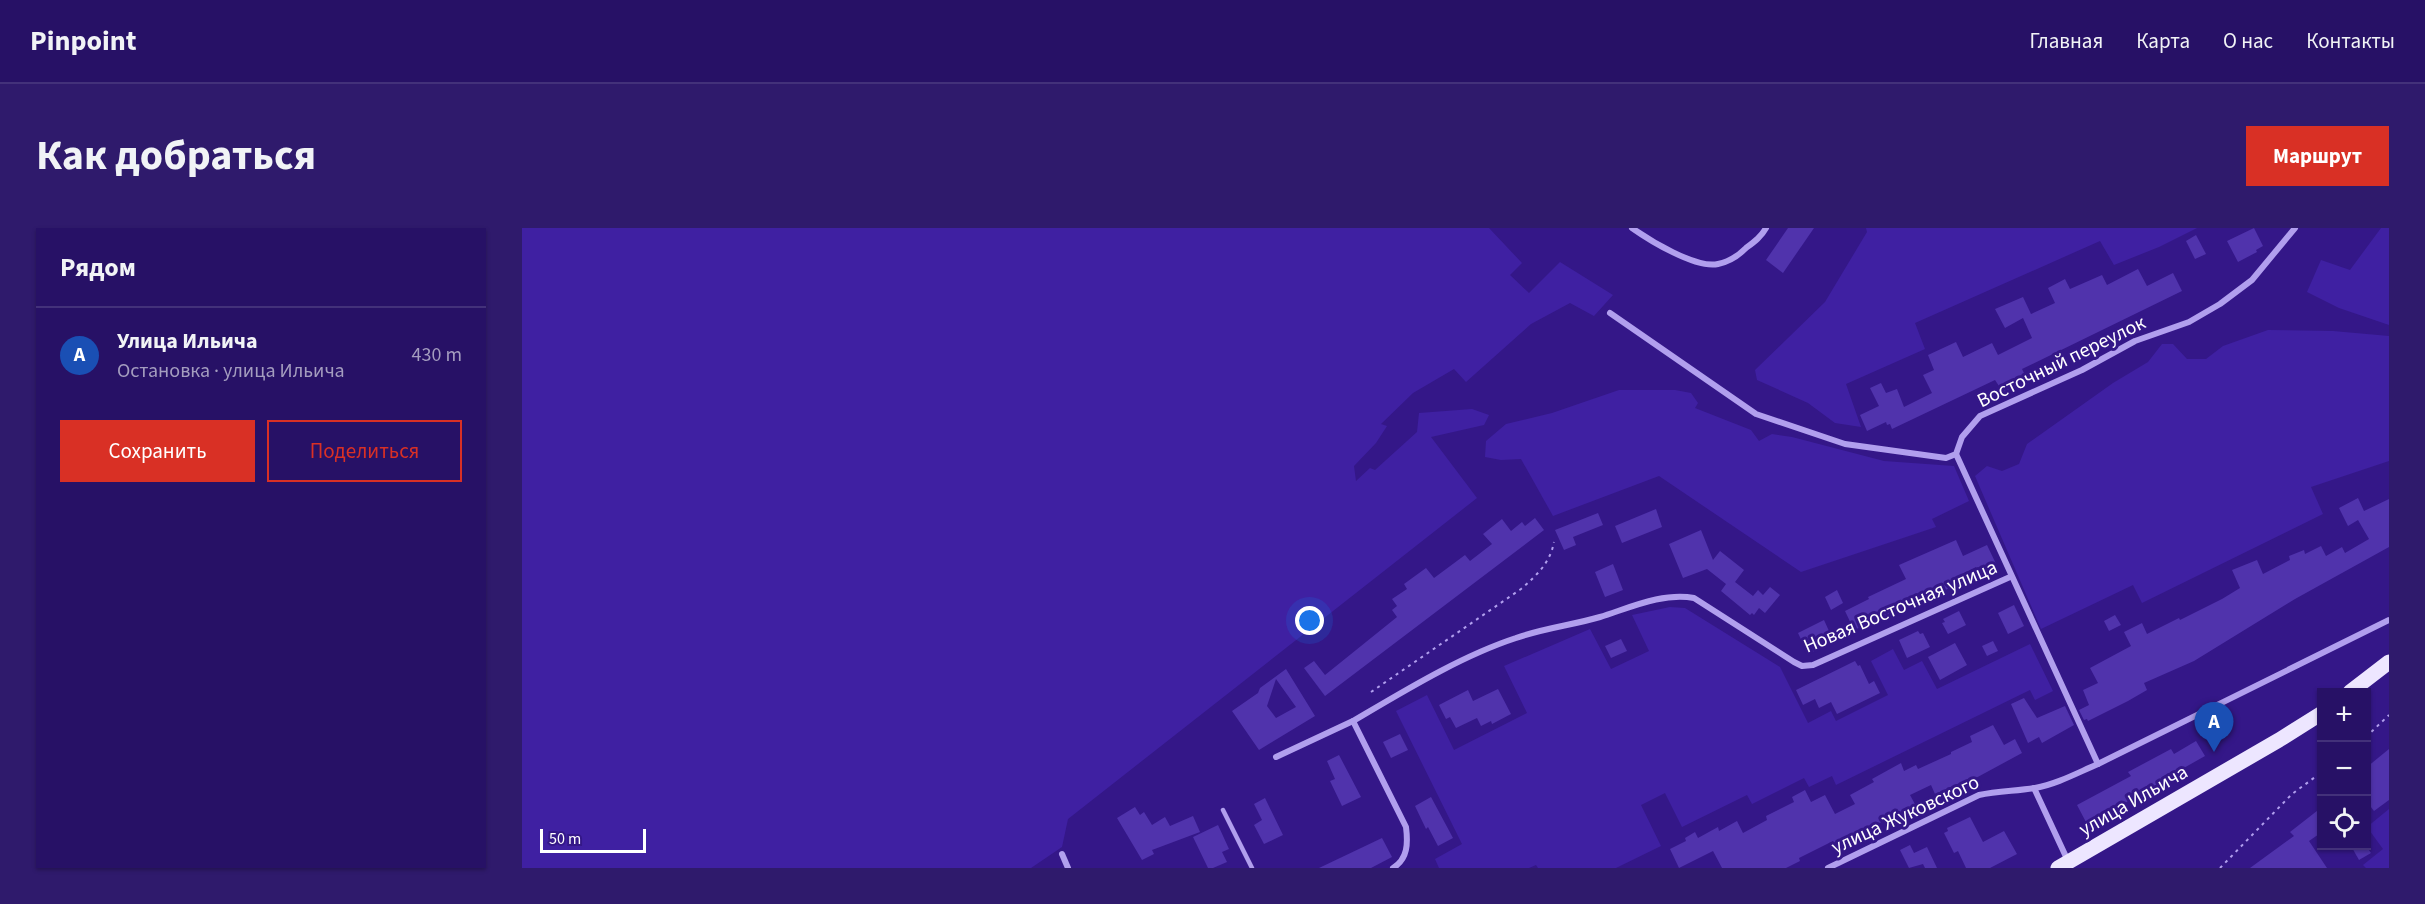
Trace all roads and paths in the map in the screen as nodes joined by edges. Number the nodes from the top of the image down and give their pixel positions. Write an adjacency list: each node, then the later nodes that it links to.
1 (1632, 228): 2 (street)
2 (1766, 228)
3 (2295, 228): 5 (street, Восточный переулок)
4 (1610, 313): 5 (street)
5 (1956, 454): 7 (street)
6 (1554, 542): 11 (path)
7 (2010, 577): 14 (street, Новая Восточная улица); 17 (street, Новая Восточная улица)
8 (2389, 620): 17 (street, улица Жуковского)
9 (2389, 662): 10 (main road)
10 (2356, 688)
11 (1371, 692)
12 (2389, 715): 15 (path)
13 (2317, 716): 22 (main road, улица Ильича)
14 (1353, 721): 16 (street, Новая Восточная улица); 25 (street)
15 (2371, 732)
16 (1276, 757)
17 (2097, 764): 19 (street, улица Жуковского)
18 (2317, 776): 27 (path)
19 (2034, 788): 22 (street); 26 (street, улица Жуковского)
20 (1223, 810): 24 (lane)
21 (1062, 854): 23 (street)
22 (2063, 865)
23 (1068, 868)
24 (1252, 868)
25 (1393, 868)
26 (1828, 868)
27 (2220, 868)

